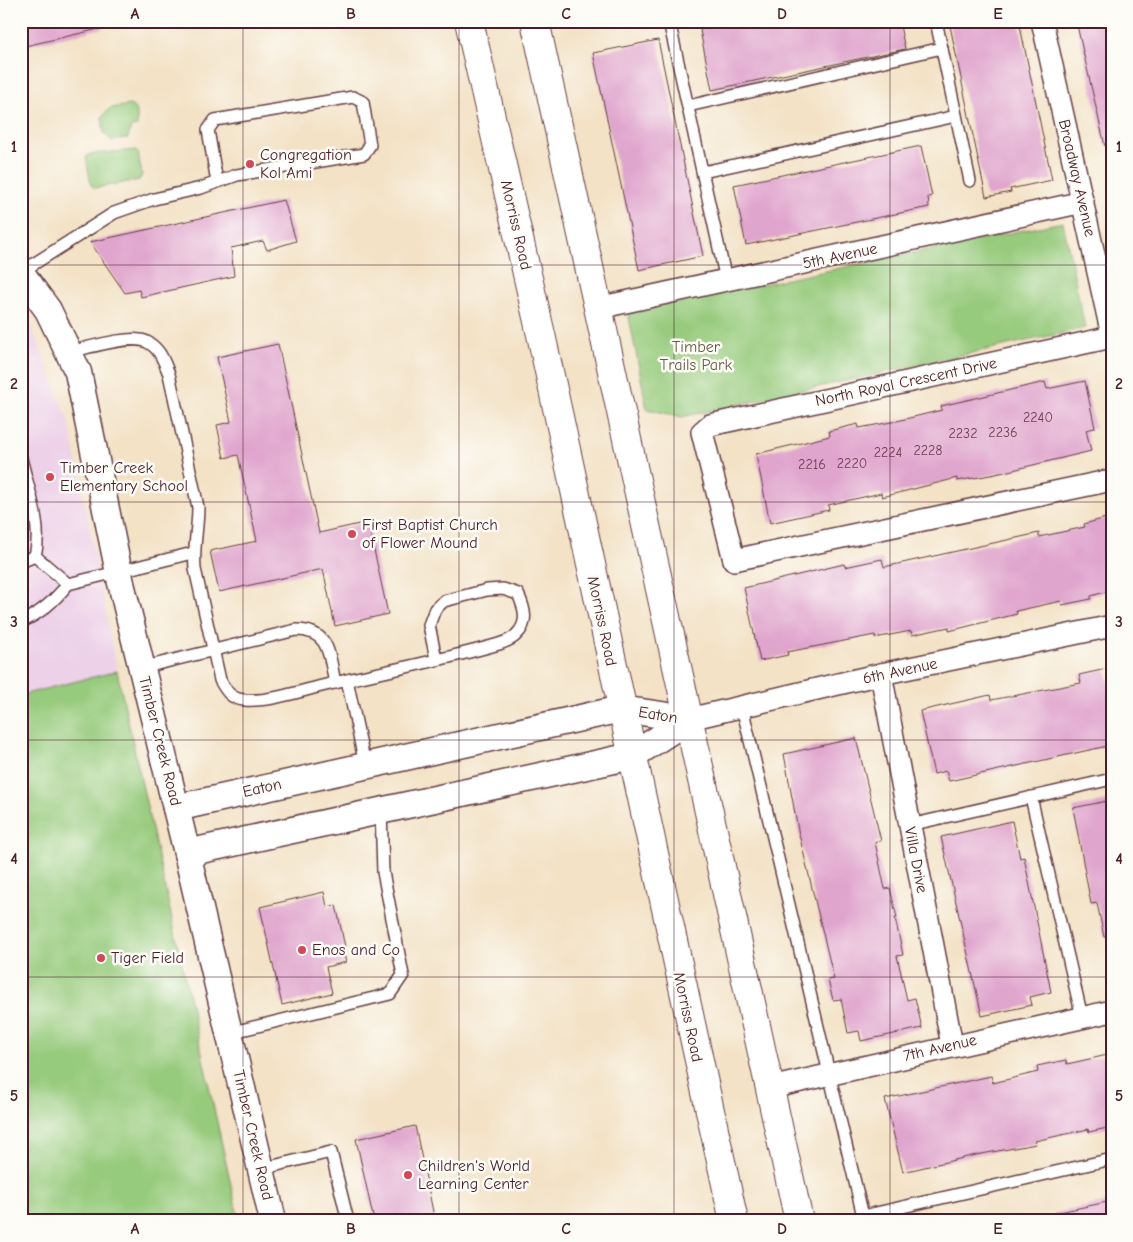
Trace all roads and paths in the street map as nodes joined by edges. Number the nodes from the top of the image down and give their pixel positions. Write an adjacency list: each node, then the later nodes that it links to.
1 (469, 21): 34 (main road, Morriss Road)
2 (535, 21): 15 (main road)
3 (669, 21): 7 (lane)
4 (936, 21): 6 (lane)
5 (1042, 21): 12 (street, Broadway Avenue)
6 (942, 48): 7 (lane); 8 (lane)
7 (688, 106): 9 (lane)
8 (956, 116): 9 (lane); 10 (lane)
9 (703, 172): 14 (lane)
10 (970, 181)
11 (217, 182): 11 (lane); 13 (lane)
12 (1083, 202): 14 (street, 5th Avenue); 16 (street, Broadway Avenue)
13 (23, 278): 17 (street, Timber Creek Road)
14 (726, 280): 15 (street, 5th Avenue)
15 (598, 308): 35 (main road)
16 (1112, 336): 19 (street, North Royal Crescent Drive)
17 (69, 352): 20 (lane); 23 (street, Timber Creek Road)
18 (21, 458): 21 (lane)
19 (1112, 480)
20 (193, 553): 23 (lane); 27 (lane)
21 (35, 556): 22 (lane); 24 (lane)
22 (21, 562)
23 (118, 570): 24 (lane); 29 (street, Timber Creek Road)
24 (68, 584): 25 (lane)
25 (21, 622)
26 (1112, 626): 30 (street, 6th Avenue)
27 (213, 650): 29 (lane); 32 (lane); 32 (lane)
28 (436, 659): 28 (lane); 31 (lane)
29 (142, 668): 40 (street, Timber Creek Road)
30 (881, 674): 33 (street, 6th Avenue); 42 (street, Villa Drive)
31 (347, 680): 32 (lane); 37 (lane)
32 (335, 682)
33 (742, 707): 35 (street, 6th Avenue); 48 (lane)
34 (621, 709): 35 (street, Eaton); 36 (main road, Morriss Road); 37 (street, Eaton)
35 (689, 719): 36 (street, Eaton); 49 (main road)
36 (632, 756): 41 (street, Eaton); 54 (main road, Morriss Road)
37 (365, 764): 40 (street, Eaton)
38 (1112, 779): 39 (lane)
39 (1031, 798): 42 (lane); 45 (lane)
40 (176, 808): 43 (street, Timber Creek Road)
41 (381, 810): 43 (street, Eaton); 46 (lane)
42 (910, 825): 47 (street, Villa Drive)
43 (187, 853): 46 (street, Timber Creek Road)
44 (1112, 1011): 45 (street, 7th Avenue)
45 (1082, 1017): 47 (street, 7th Avenue)
46 (229, 1033): 51 (street, Timber Creek Road)
47 (952, 1045): 48 (street, 7th Avenue)
48 (829, 1074): 49 (street, 7th Avenue); 50 (lane)
49 (770, 1088): 55 (main road)
50 (1112, 1159)
51 (261, 1169): 52 (street, Timber Creek Road); 53 (lane)
52 (273, 1221)
53 (348, 1221)
54 (734, 1221)
55 (799, 1221)

